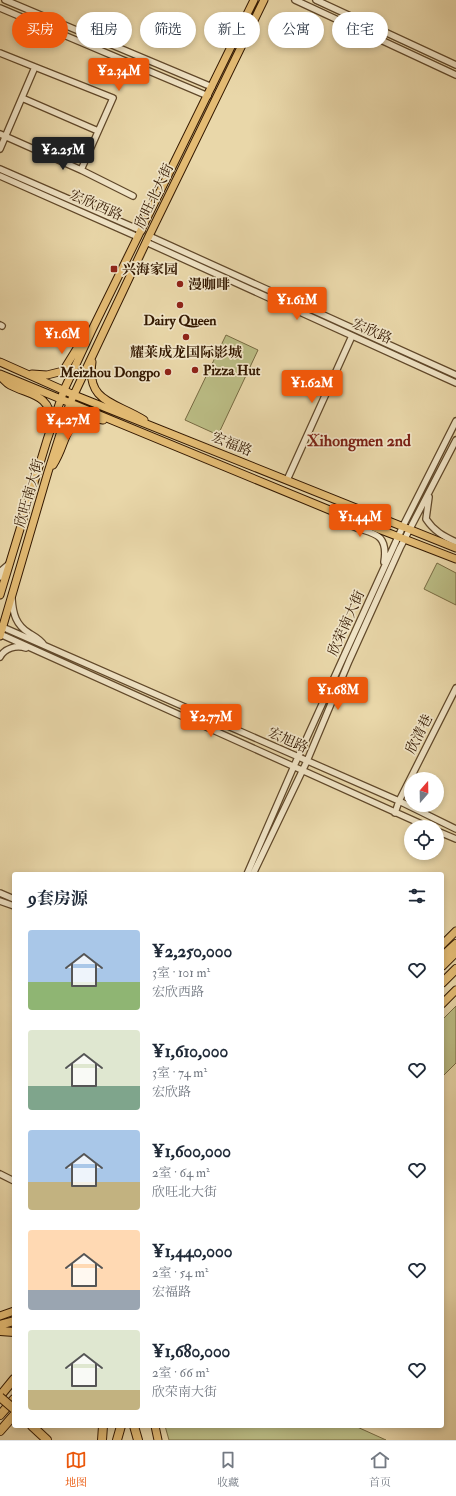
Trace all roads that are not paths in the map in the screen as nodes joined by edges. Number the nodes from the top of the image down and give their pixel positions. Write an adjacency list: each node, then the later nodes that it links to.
1 (5, 0): 11 (street)
2 (254, 0): 11 (main road, 欣旺北大街)
3 (264, 0): 22 (main road, 欣旺北大街)
4 (295, 0): 10 (street)
5 (316, 0): 8 (street)
6 (0, 8): 12 (street)
7 (0, 53): 9 (street)
8 (456, 65)
9 (35, 67): 13 (street); 14 (street)
10 (456, 75)
11 (212, 87): 12 (main road, 欣旺北大街)
12 (208, 96): 21 (main road, 欣旺北大街)
13 (22, 98): 14 (street); 15 (street)
14 (98, 131): 18 (street)
15 (3, 135): 16 (street); 18 (street)
16 (0, 149)
17 (0, 169): 21 (street, 宏欣西路)
18 (81, 170): 20 (street)
19 (0, 176): 21 (street, 宏欣西路)
20 (133, 196)
21 (140, 234): 23 (main road, 欣旺北大街)
22 (148, 239): 24 (street, 宏欣路); 25 (main road, 欣旺北大街); 29 (street, 宏欣路)
23 (92, 330): 27 (main road); 31 (main road, 欣旺北大街)
24 (352, 336): 30 (street, 宏欣路); 41 (street)
25 (93, 355): 32 (main road, 欣旺北大街); 37 (main road)
26 (0, 362): 27 (main road, 宏福路)
27 (27, 374): 31 (main road, 宏福路)
28 (0, 375): 33 (main road, 宏福路); 38 (main road)
29 (456, 375)
30 (456, 383)
31 (64, 390): 32 (main road, 宏福路); 33 (main road, 欣旺北大街)
32 (74, 395): 34 (main road, 欣旺北大街); 37 (main road, 宏福路)
33 (61, 400): 34 (main road, 宏福路); 38 (main road, 欣旺南大街)
34 (70, 403): 36 (main road, 宏福路); 40 (main road, 欣旺南大街)
35 (456, 421): 44 (street)
36 (121, 424): 40 (main road); 43 (main road, 宏福路)
37 (160, 429): 41 (main road, 宏福路)
38 (47, 440): 49 (main road, 欣旺南大街)
39 (456, 440): 42 (street)
40 (48, 472): 53 (main road, 欣旺南大街)
41 (287, 480): 44 (main road, 宏福路)
42 (430, 490): 44 (street); 46 (street)
43 (332, 511): 45 (main road, 宏福路); 50 (street)
44 (406, 528): 45 (street); 47 (main road, 宏福路)
45 (402, 537): 48 (main road, 宏福路); 50 (street, 欣荣南大街); 60 (street, 欣荣南大街)
46 (456, 542)
47 (456, 548)
48 (456, 559)
49 (9, 564): 51 (street); 52 (main road, 欣旺南大街)
50 (383, 570): 59 (street, 欣荣南大街)
51 (0, 577)
52 (0, 595)
53 (12, 597): 54 (main road, 欣旺南大街); 55 (street)
54 (1, 631): 55 (street, 宏旭路); 56 (street, 宏旭路)
55 (46, 647): 59 (street, 宏旭路)
56 (42, 652): 57 (street); 61 (street, 宏旭路)
57 (0, 657)
58 (456, 688): 63 (street, 欣清巷)
59 (298, 757): 60 (street, 宏旭路); 61 (street, 欣荣南大街)
60 (307, 761): 62 (street, 欣荣南大街); 63 (street, 宏旭路)
61 (294, 766): 62 (street, 宏旭路); 69 (street, 欣荣南大街)
62 (302, 770): 64 (street, 宏旭路); 70 (street, 欣荣南大街)
63 (399, 801): 64 (street, 欣清巷); 66 (street, 宏旭路)
64 (395, 813): 65 (street, 宏旭路)
65 (412, 820)
66 (456, 829)
67 (444, 834): 68 (street)
68 (456, 839)
69 (248, 872)
70 (254, 872)
71 (0, 894): 72 (street)
72 (12, 897)
73 (0, 901): 74 (street)
74 (12, 905)
75 (456, 931): 76 (main road)
76 (444, 943)
77 (456, 944): 79 (highway)
78 (456, 952): 80 (highway)
79 (444, 955)
80 (444, 964)
81 (456, 969): 82 (highway)
82 (444, 981)
83 (456, 990): 84 (main road)
84 (444, 1002)
85 (0, 1174): 86 (street)
86 (12, 1180)
87 (12, 1312): 88 (main road)
88 (0, 1316)
89 (12, 1322): 90 (highway)
90 (0, 1325)
91 (0, 1331): 92 (highway)
92 (12, 1332)
93 (12, 1381): 94 (highway)
94 (0, 1396): 96 (highway, bridge)
95 (12, 1401): 97 (highway)
96 (12, 1408)
97 (0, 1415)
98 (12, 1417): 104 (highway)
99 (34, 1428): 105 (highway)
100 (103, 1428): 106 (highway)
101 (121, 1428): 107 (highway)
102 (135, 1428): 108 (highway)
103 (155, 1428): 109 (main road)
104 (0, 1431)
105 (47, 1440)
106 (102, 1440)
107 (118, 1440)
108 (138, 1440)
109 (158, 1440)

